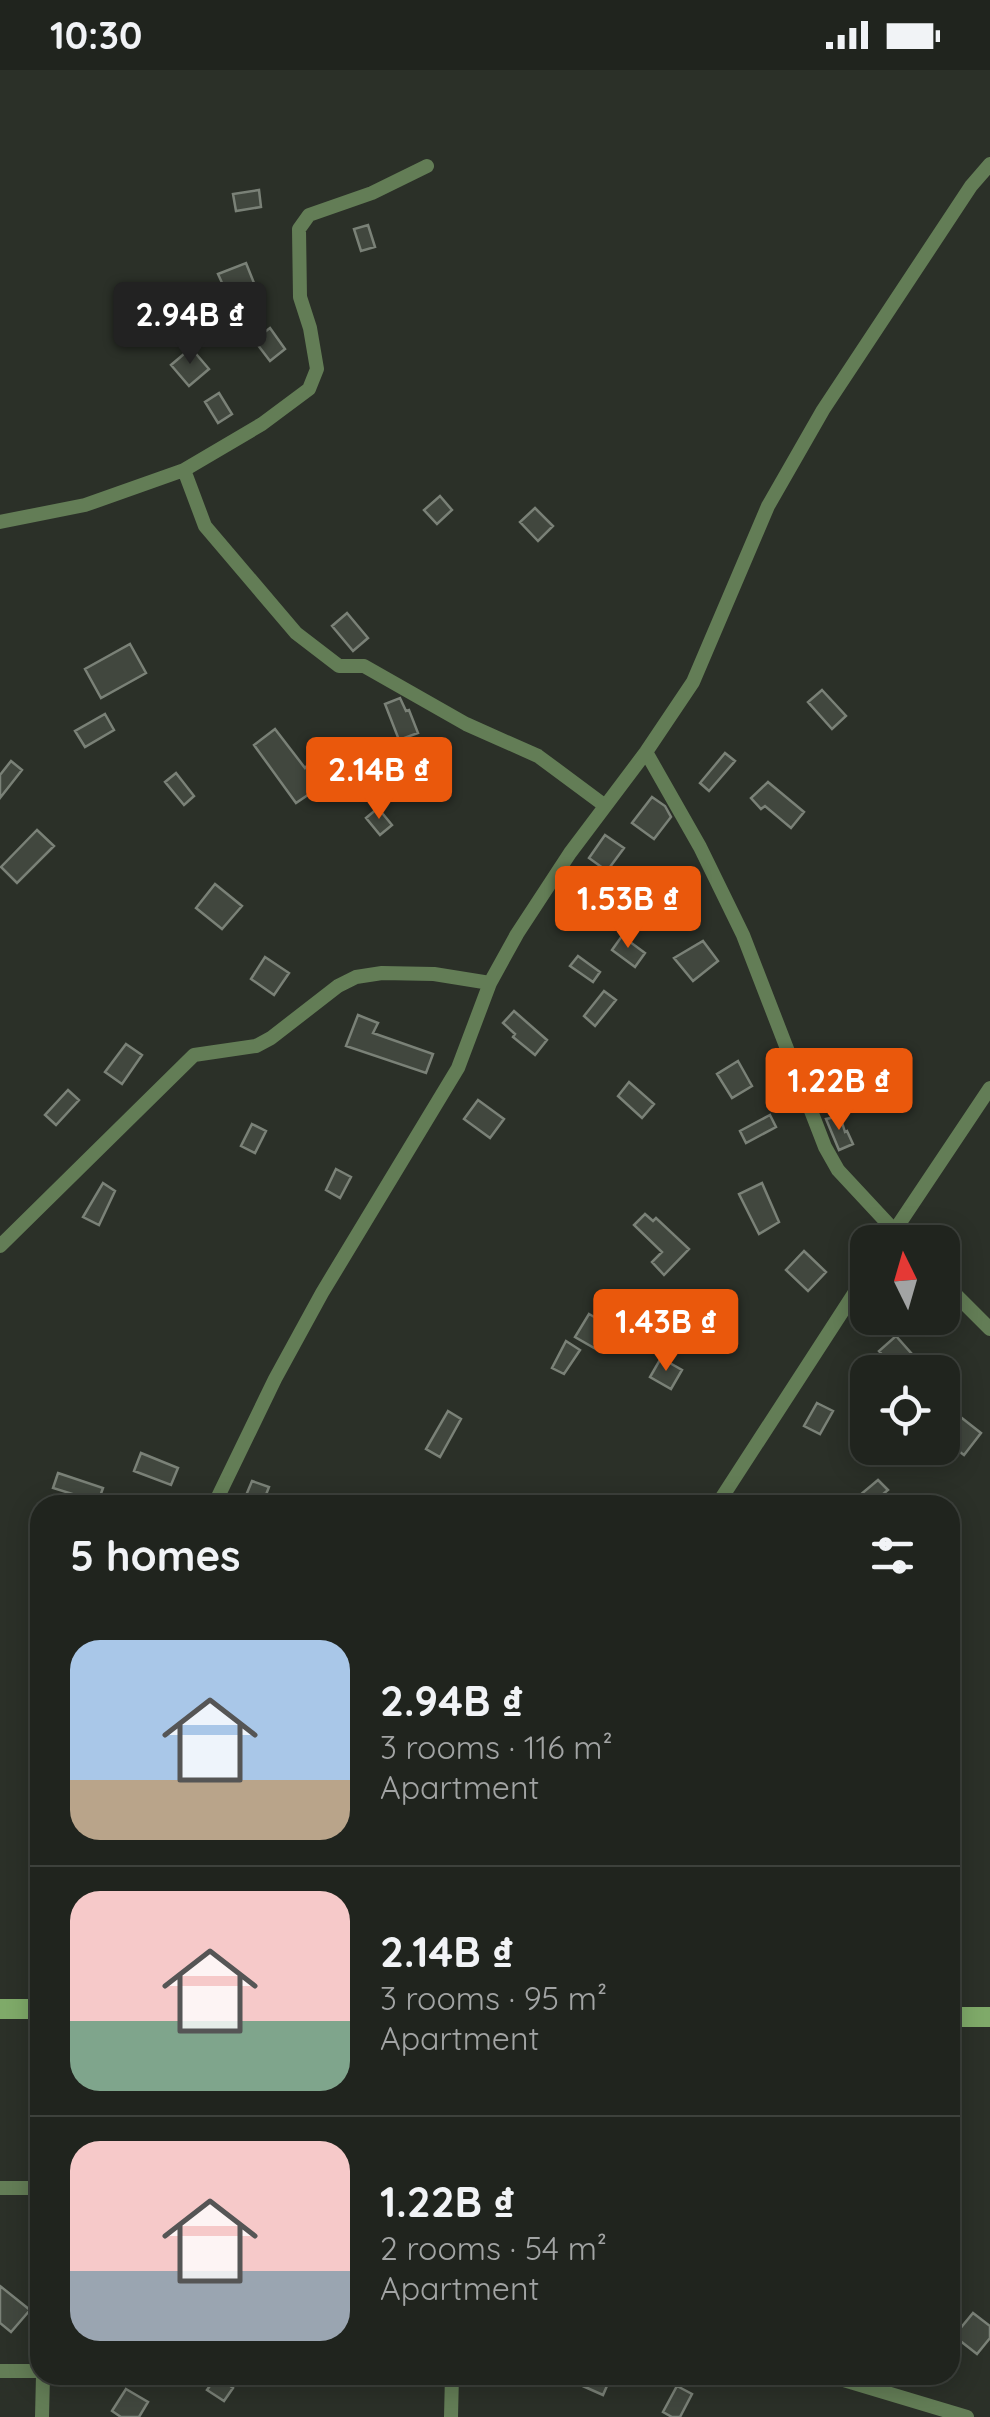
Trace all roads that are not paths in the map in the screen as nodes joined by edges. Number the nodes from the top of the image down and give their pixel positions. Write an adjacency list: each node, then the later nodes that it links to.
1 (990, 164): 5 (street)
2 (427, 166): 3 (street)
3 (184, 470): 4 (street); 6 (street)
4 (0, 522)
5 (646, 752): 6 (street); 9 (street)
6 (604, 805): 7 (street)
7 (490, 983): 11 (street); 15 (street)
8 (990, 1088): 10 (street)
9 (883, 1225)
10 (904, 1225)
11 (0, 1246)
12 (960, 1299): 14 (street)
13 (850, 1300): 16 (street)
14 (990, 1329)
15 (219, 1495)
16 (723, 1495)
17 (0, 2009): 18 (street)
18 (30, 2009)
19 (960, 2016): 20 (street)
20 (990, 2017)
21 (0, 2188): 22 (street)
22 (30, 2188)
23 (0, 2371): 24 (street)
24 (30, 2372)
25 (42, 2385): 28 (street)
26 (452, 2385): 29 (street)
27 (860, 2385): 30 (street)
28 (42, 2417)
29 (451, 2417)
30 (967, 2417)

